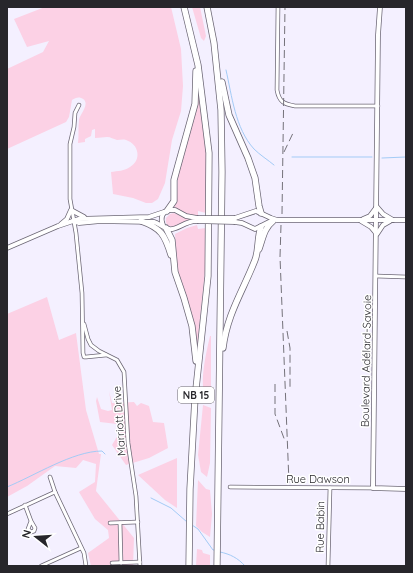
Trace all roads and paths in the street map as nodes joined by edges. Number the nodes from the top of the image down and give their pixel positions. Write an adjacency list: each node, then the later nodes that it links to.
1 (184, 7): 5 (highway, NB 15)
2 (207, 7): 6 (highway, NB 15)
3 (278, 7): 8 (street)
4 (380, 7): 8 (main road)
5 (187, 17): 11 (highway); 34 (highway, NB 15)
6 (214, 42): 12 (highway); 35 (highway, NB 15)
7 (79, 106): 10 (street, Marriott Drive)
8 (378, 106): 9 (main road)
9 (377, 207): 17 (main road); 18 (main road, Boulevard Adélard-Savoie); 19 (main road)
10 (71, 210): 13 (main road); 21 (street, Marriott Drive); 23 (main road)
11 (165, 212): 13 (main road); 14 (main road); 24 (main road)
12 (261, 213): 15 (main road); 16 (main road); 25 (main road)
13 (88, 218): 21 (main road)
14 (198, 220): 15 (main road, bridge); 24 (main road)
15 (234, 220): 25 (main road)
16 (275, 220): 17 (main road); 25 (main road); 28 (highway)
17 (359, 220): 18 (main road); 26 (main road)
18 (375, 220): 19 (main road); 26 (main road, Boulevard Adélard-Savoie)
19 (393, 220): 20 (main road); 26 (main road)
20 (406, 220)
21 (73, 221): 22 (main road); 23 (main road); 32 (street, Marriott Drive)
22 (141, 221): 24 (main road); 29 (highway)
23 (61, 225): 27 (main road)
24 (165, 227): 29 (highway)
25 (261, 227): 28 (highway)
26 (376, 234): 30 (main road, Boulevard Adélard-Savoie)
27 (7, 248)
28 (255, 258): 35 (highway)
29 (174, 265): 34 (highway)
30 (376, 276): 31 (street); 39 (main road, Boulevard Adélard-Savoie)
31 (406, 277)
32 (82, 320): 33 (street, Marriott Drive); 33 (street, Marriott Drive)
33 (106, 354): 45 (street, Marriott Drive)
34 (195, 398): 54 (highway, NB 15)
35 (219, 406): 55 (highway, NB 15)
36 (50, 477): 41 (street)
37 (230, 487): 38 (street, Rue Dawson)
38 (330, 488): 39 (street, Rue Dawson); 56 (street, Rue Babin)
39 (373, 488): 40 (main road, Rue Dawson)
40 (406, 489)
41 (56, 492): 42 (street); 48 (street)
42 (25, 505): 43 (street); 44 (street)
43 (7, 514)
44 (31, 521)
45 (138, 522): 47 (street); 51 (street, Marriott Drive)
46 (110, 523): 47 (street)
47 (120, 523): 50 (street)
48 (81, 548): 52 (street); 53 (street)
49 (112, 563): 50 (street)
50 (121, 563): 51 (street)
51 (140, 564)
52 (41, 566)
53 (86, 566)
54 (190, 566)
55 (217, 566)
56 (328, 566)

